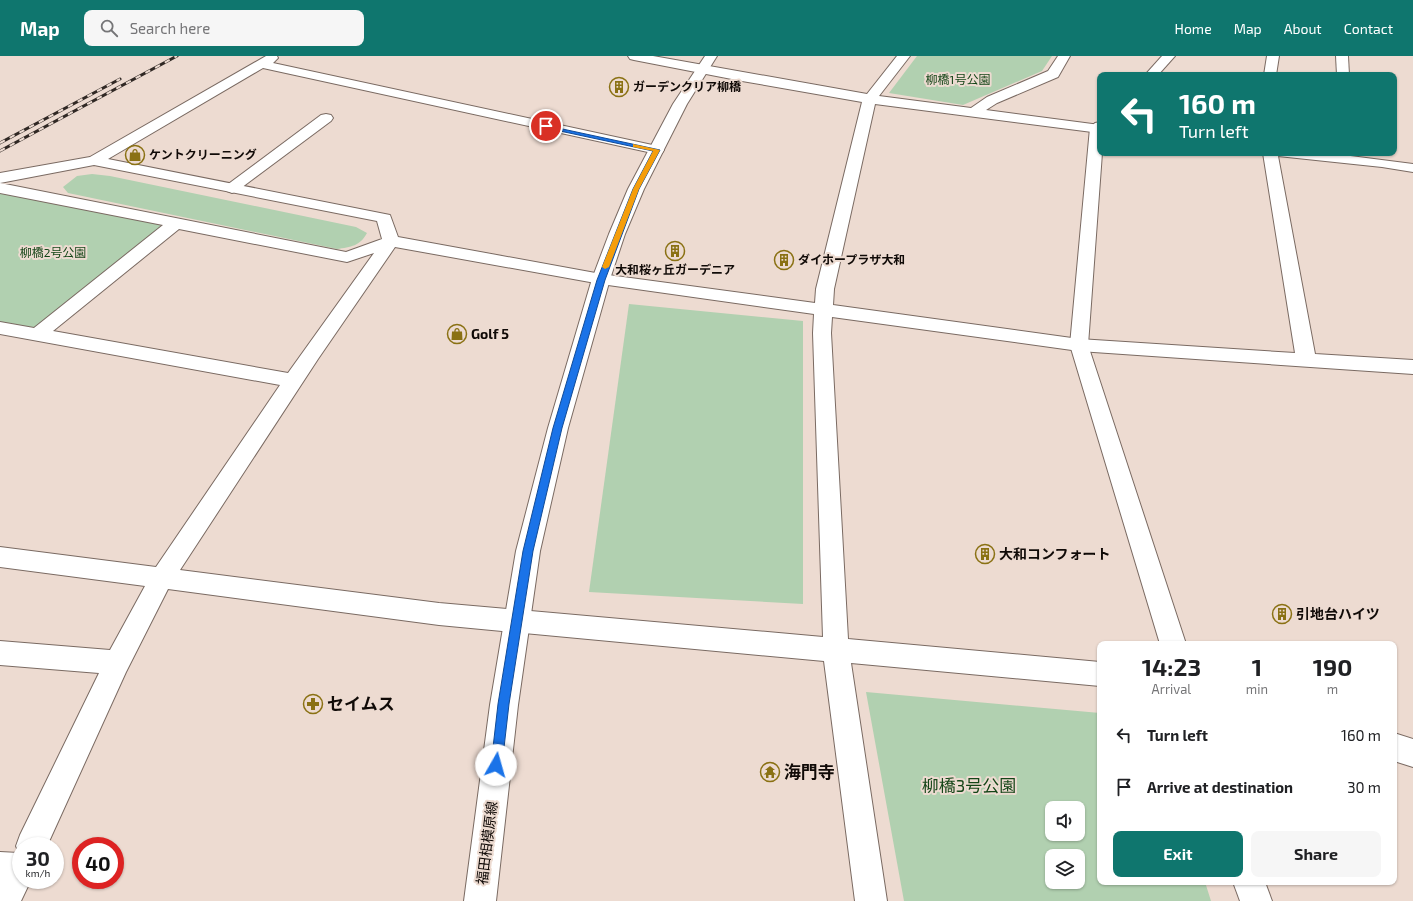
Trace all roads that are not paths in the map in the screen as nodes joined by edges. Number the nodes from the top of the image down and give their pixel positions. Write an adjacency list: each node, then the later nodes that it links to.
1 (275, 56): 9 (street)
2 (634, 56): 8 (street)
3 (904, 56): 13 (street)
4 (1064, 56): 14 (street)
5 (1169, 56): 10 (street)
6 (1273, 56): 11 (street)
7 (1342, 56): 12 (street)
8 (706, 63): 13 (street); 17 (street, 福田相模原線)
9 (260, 64): 17 (street); 21 (street)
10 (1154, 72)
11 (1270, 72)
12 (1344, 72)
13 (870, 99): 14 (street); 29 (street)
14 (974, 112): 16 (street)
15 (326, 118): 25 (street)
16 (1097, 128)
17 (657, 150): 28 (street, 福田相模原線)
18 (1097, 150): 32 (street)
19 (1271, 156): 33 (street)
20 (1313, 156): 22 (street)
21 (94, 162): 23 (street); 25 (street)
22 (1413, 168)
23 (0, 178)
24 (0, 188): 26 (street)
25 (232, 188): 27 (street)
26 (176, 223): 27 (street); 31 (street)
27 (391, 241): 28 (street); 35 (street)
28 (601, 280): 29 (street); 38 (street, 福田相模原線)
29 (824, 310): 32 (street); 40 (street)
30 (0, 328): 31 (street)
31 (38, 334): 35 (street)
32 (1079, 345): 33 (street); 39 (street)
33 (1306, 359): 34 (street)
34 (1413, 368)
35 (294, 381): 37 (street)
36 (0, 557): 37 (street)
37 (161, 579): 38 (street); 42 (street)
38 (517, 620): 40 (street); 50 (street, 福田相模原線)
39 (1172, 641)
40 (836, 650): 43 (street); 51 (street)
41 (0, 653): 42 (street)
42 (118, 663): 46 (street)
43 (1097, 674)
44 (1397, 748): 45 (street)
45 (1413, 753)
46 (31, 837)
47 (12, 880): 49 (street)
48 (1250, 885): 52 (street)
49 (5, 901)
50 (480, 901)
51 (871, 901)
52 (1256, 901)

